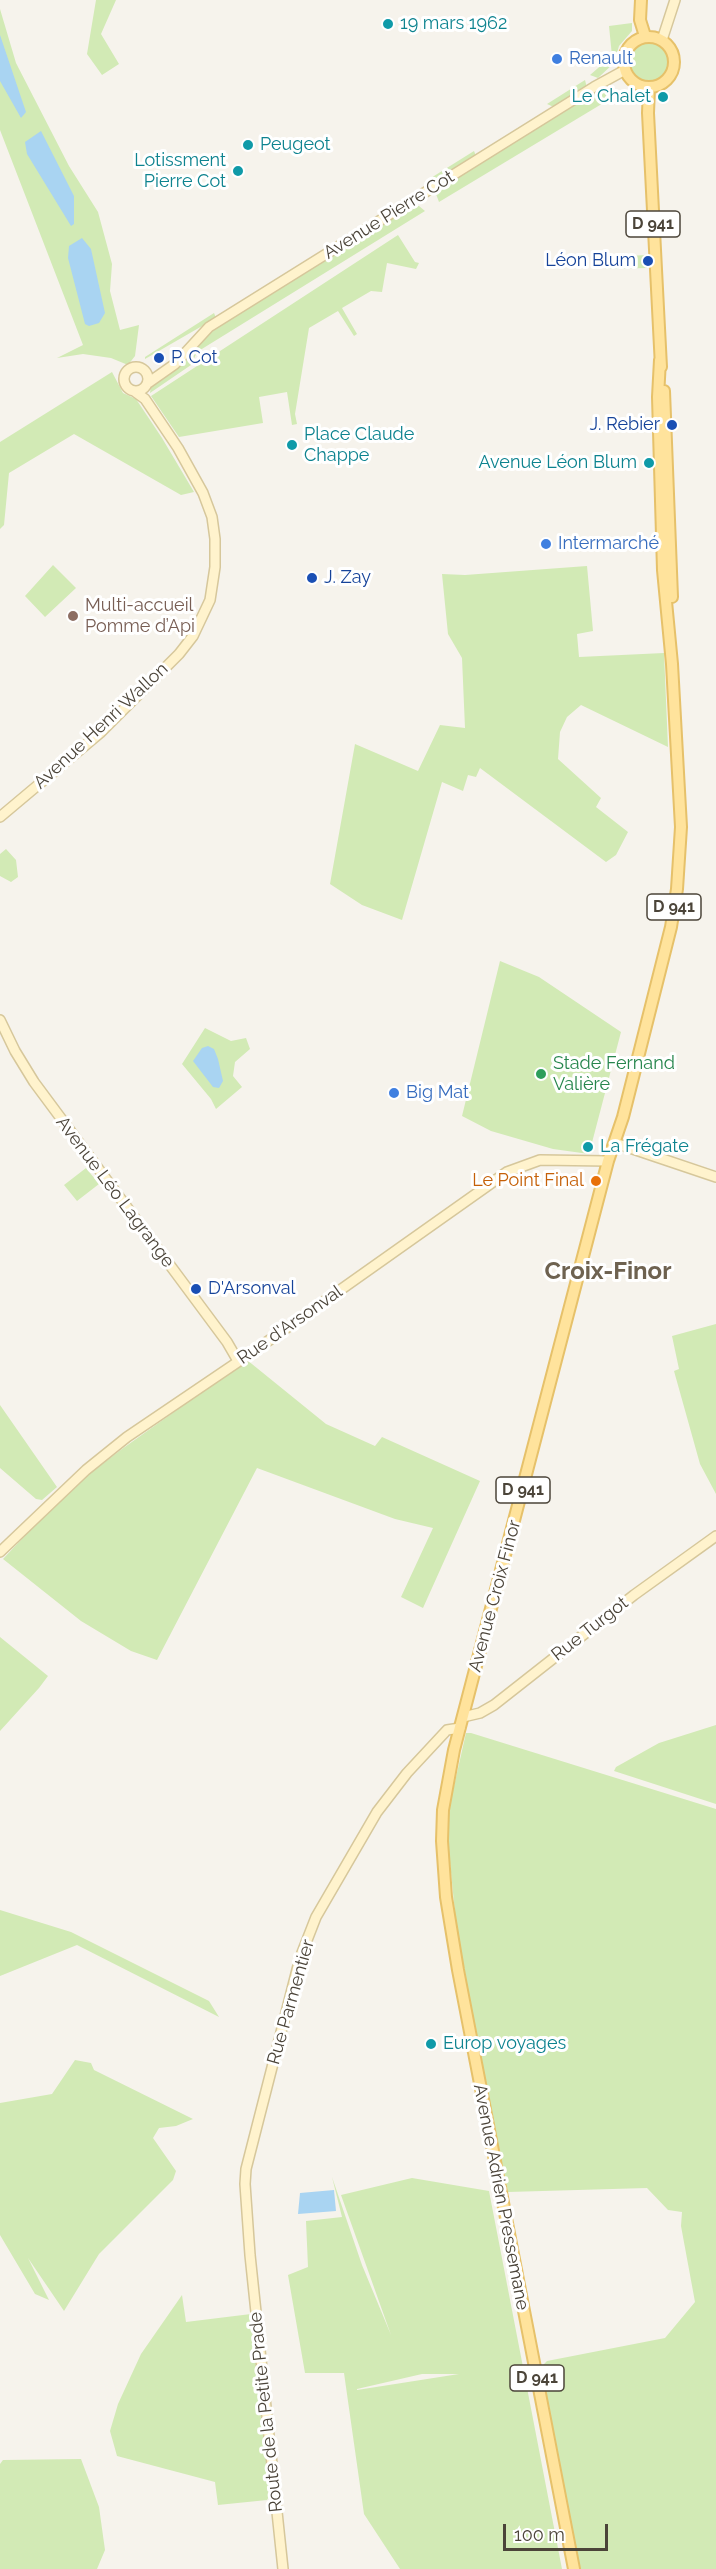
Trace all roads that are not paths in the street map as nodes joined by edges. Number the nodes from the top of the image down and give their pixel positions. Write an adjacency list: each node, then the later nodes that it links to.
1 (641, 0): 3 (main road)
2 (675, 0): 4 (street)
3 (645, 36): 4 (main road); 5 (main road)
4 (662, 40): 6 (main road)
5 (625, 70): 6 (main road); 8 (street, Avenue Pierre Cot)
6 (649, 88): 14 (main road, D 941)
7 (145, 371): 8 (street); 9 (street); 10 (street)
8 (163, 372): 9 (street, Avenue Pierre Cot)
9 (147, 385): 10 (street); 11 (street)
10 (134, 391): 11 (street, Avenue Henri Wallon)
11 (145, 399): 12 (street, Avenue Henri Wallon)
12 (0, 817)
13 (0, 1020): 17 (street, Avenue Léo Lagrange)
14 (615, 1143): 15 (main road, D 941); 16 (street)
15 (608, 1161): 17 (street, Rue d'Arsonval); 20 (main road, Avenue Croix Finor / D 941)
16 (716, 1177)
17 (238, 1361): 19 (street, Rue d'Arsonval)
18 (716, 1536): 20 (street, Rue Turgot)
19 (0, 1552)
20 (463, 1717): 21 (main road, Avenue Adrien Pressemane / D 941)
21 (460, 1728): 22 (street, Rue Parmentier); 24 (main road, Avenue Adrien Pressemane / D 941)
22 (250, 2255): 23 (street, Route de la Petite Prade)
23 (283, 2569)
24 (574, 2569)

